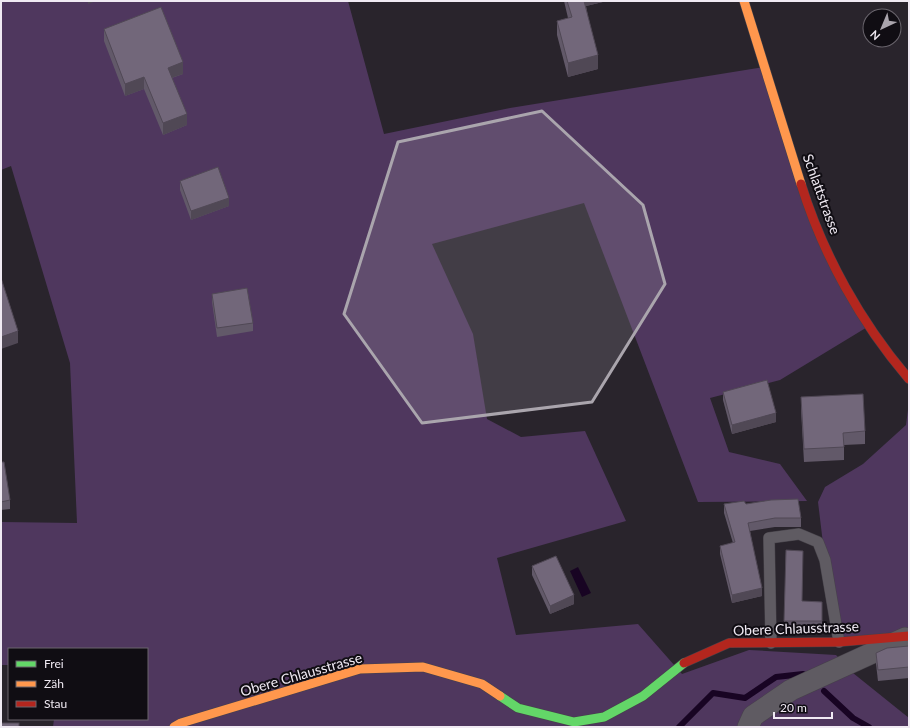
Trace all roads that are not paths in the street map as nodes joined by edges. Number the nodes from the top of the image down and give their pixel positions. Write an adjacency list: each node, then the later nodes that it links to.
1 (744, 1): 2 (street, Schlattstrasse)
2 (909, 379)
3 (908, 636): 4 (street, Obere Chlausstrasse); 7 (street)
4 (839, 642): 5 (street, Obere Chlausstrasse); 5 (lane)
5 (771, 643): 6 (street, Obere Chlausstrasse)
6 (174, 727)
7 (748, 727)

